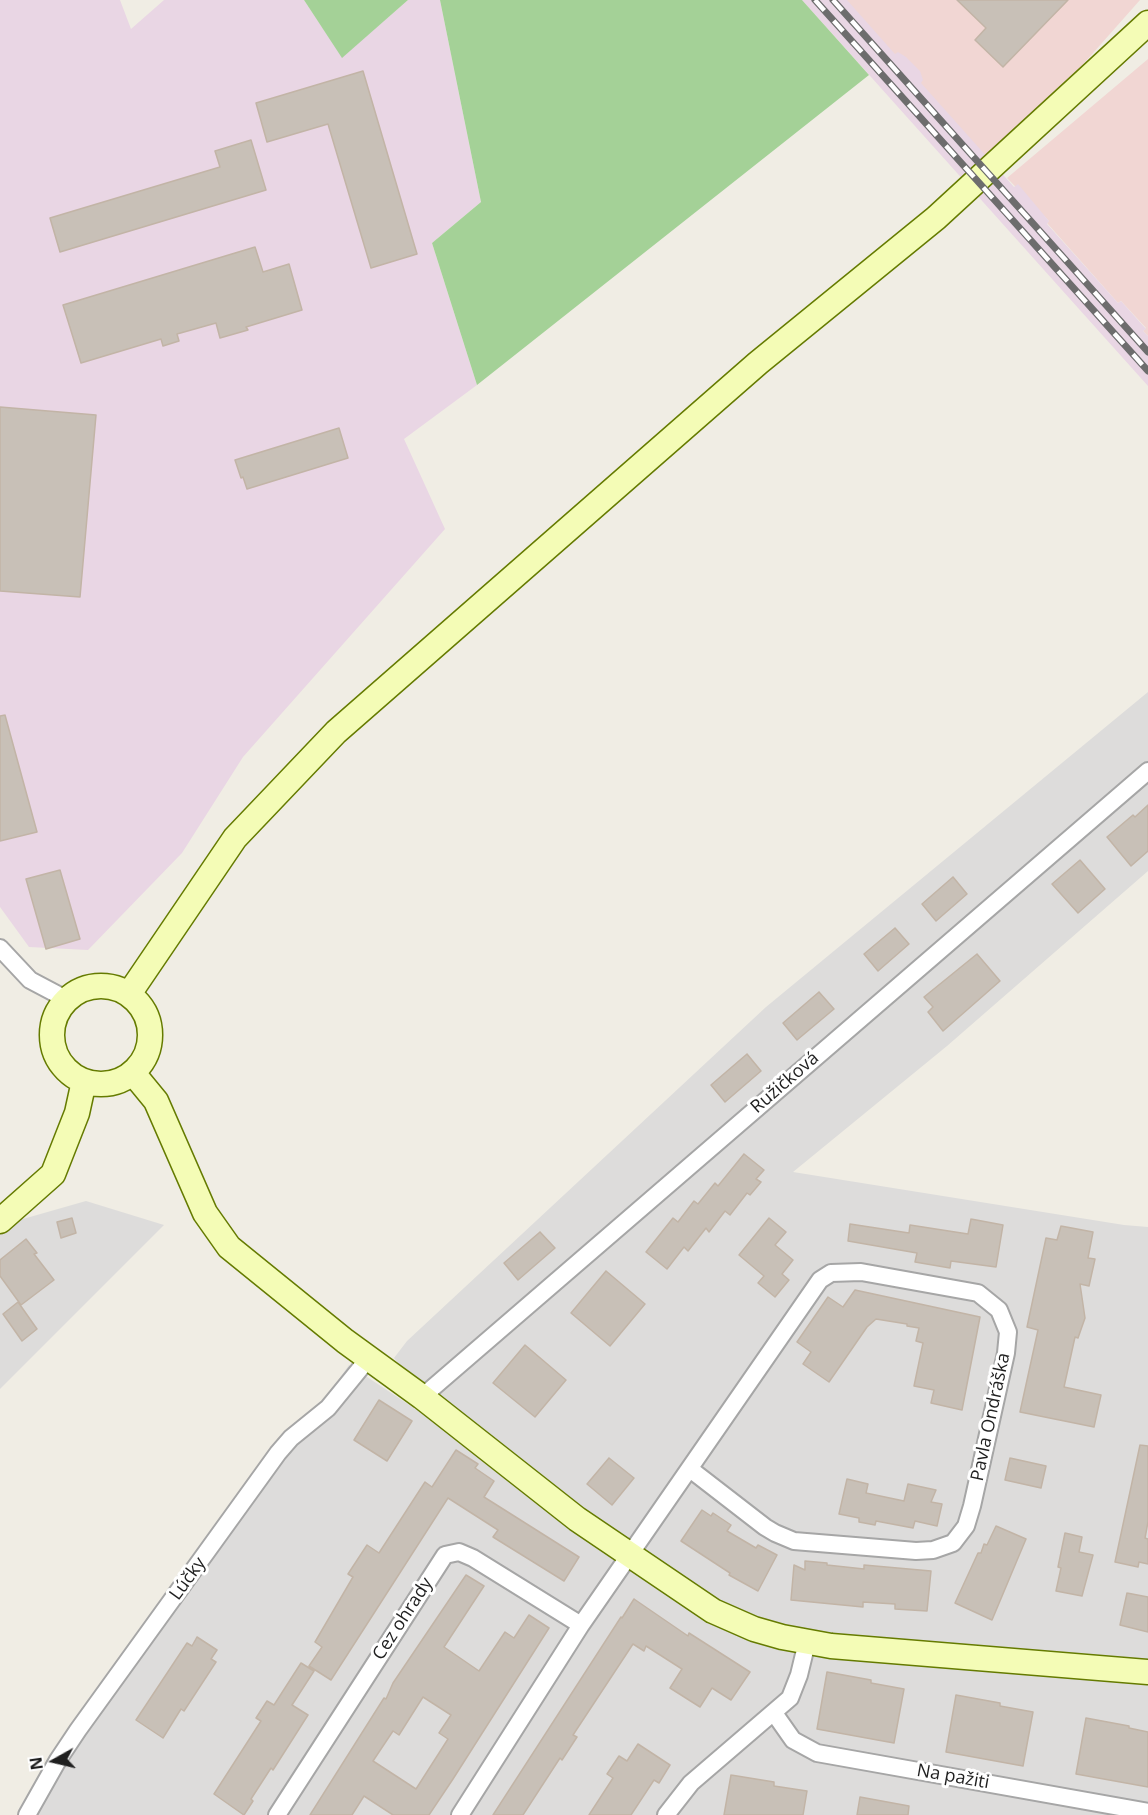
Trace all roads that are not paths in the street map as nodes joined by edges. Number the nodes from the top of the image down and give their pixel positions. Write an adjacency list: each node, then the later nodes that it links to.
1 (1148, 23): 4 (street)
2 (1148, 771): 10 (street, Ružičková)
3 (0, 948): 5 (street)
4 (129, 994): 5 (street); 6 (street)
5 (66, 999): 7 (street)
6 (133, 1073): 7 (street); 9 (street)
7 (84, 1082): 8 (street)
8 (0, 1221)
9 (369, 1359): 10 (street); 18 (street, Lúčky)
10 (422, 1397): 12 (street)
11 (690, 1469): 11 (street, Pavla Ondráška); 12 (street, Pavla Ondráška)
12 (630, 1555): 13 (street); 14 (street)
13 (581, 1625): 19 (street, Cez ohrady); 20 (street)
14 (807, 1642): 15 (street); 16 (street)
15 (1148, 1672)
16 (774, 1713): 17 (street, Na pažiti); 21 (street)
17 (1148, 1812)
18 (27, 1815)
19 (277, 1815)
20 (460, 1815)
21 (666, 1815)

